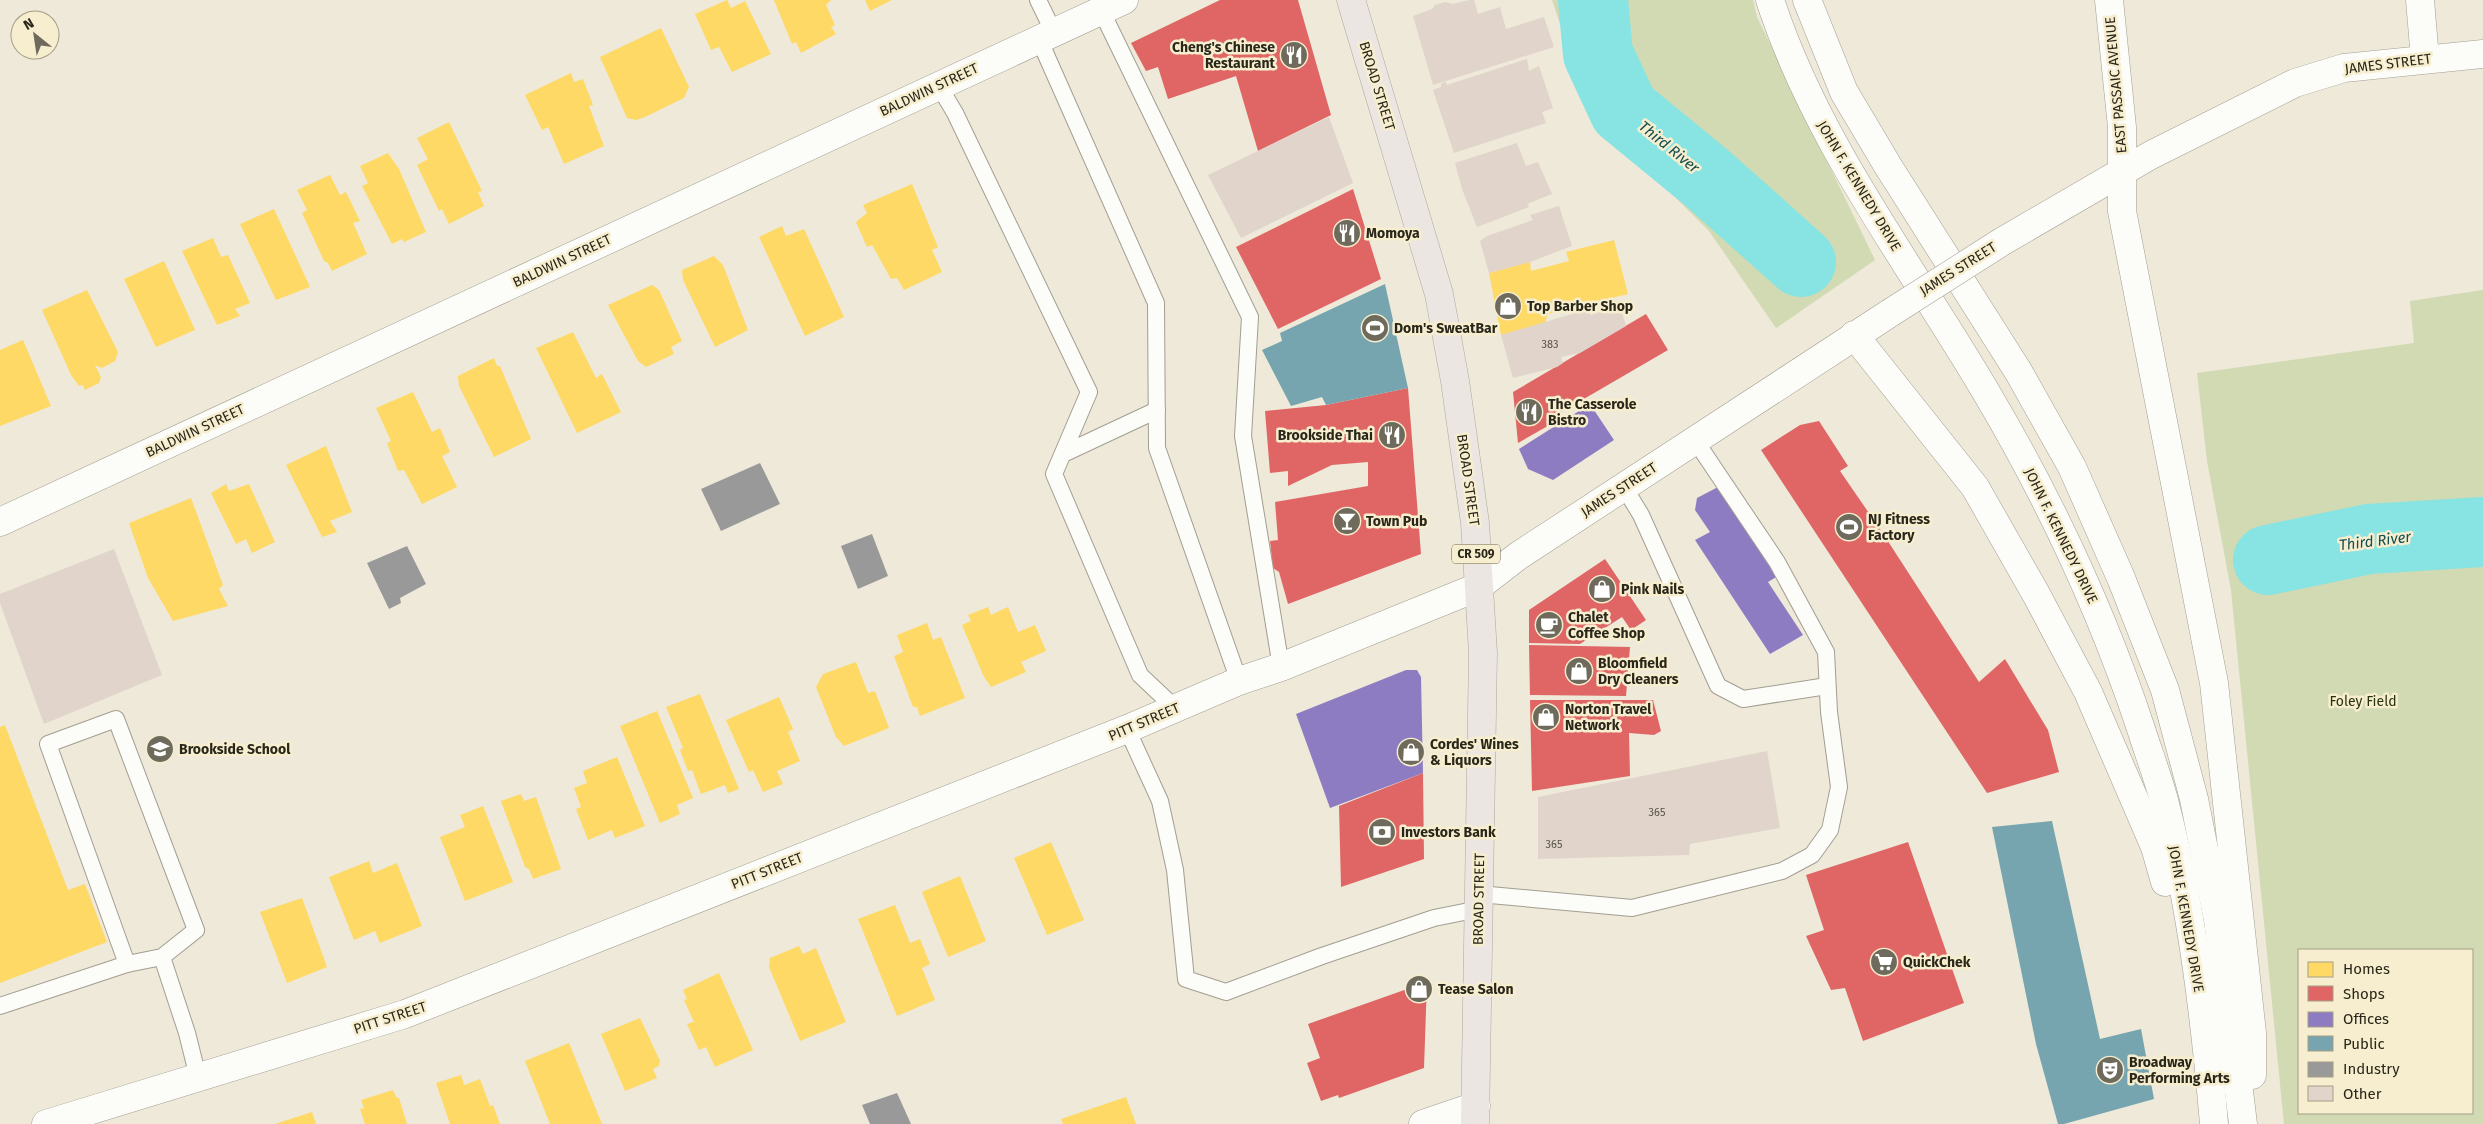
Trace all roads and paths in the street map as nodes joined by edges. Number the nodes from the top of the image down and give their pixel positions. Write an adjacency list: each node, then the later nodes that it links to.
1 (1038, 0): 8 (lane)
2 (1351, 0): 19 (main road, BROAD STREET / CR 509)
3 (1770, 0): 29 (street, JOHN F. KENNEDY DRIVE)
4 (1807, 0): 35 (street, JOHN F. KENNEDY DRIVE)
5 (2109, 0): 12 (street, EAST PASSAIC AVENUE)
6 (2420, 0): 10 (street)
7 (1113, 5): 8 (street, BALDWIN STREET); 20 (lane)
8 (1046, 36): 11 (street, BALDWIN STREET); 14 (lane)
9 (2483, 54): 10 (street, JAMES STREET)
10 (2425, 59): 12 (street, JAMES STREET)
11 (939, 86): 16 (lane); 18 (street, BALDWIN STREET)
12 (2122, 171): 13 (street, JAMES STREET, bridge); 36 (street, EAST PASSAIC AVENUE)
13 (1854, 335): 15 (street, JAMES STREET); 29 (street)
14 (1157, 410): 16 (lane); 21 (lane)
15 (1695, 440): 17 (street, JAMES STREET); 22 (lane)
16 (1062, 454): 23 (lane)
17 (1624, 487): 19 (street, JAMES STREET); 22 (lane)
18 (0, 522)
19 (1478, 587): 20 (street, PITT STREET); 25 (main road, BROAD STREET / CR 509)
20 (1281, 666): 21 (street, PITT STREET)
21 (1239, 681): 23 (street, PITT STREET)
22 (1827, 686): 25 (lane)
23 (1176, 709): 24 (street, PITT STREET)
24 (1127, 729): 25 (lane); 30 (street, PITT STREET)
25 (1479, 902): 31 (main road, BROAD STREET / CR 509)
26 (162, 957): 27 (lane); 27 (lane); 30 (lane)
27 (127, 964): 28 (lane)
28 (0, 1006)
29 (2210, 1072): 34 (street, JOHN F. KENNEDY DRIVE)
30 (198, 1077): 32 (street, PITT STREET)
31 (1475, 1115): 33 (street)
32 (46, 1124)
33 (1423, 1124)
34 (2214, 1124)
35 (2243, 1124)
36 (2253, 1124)

